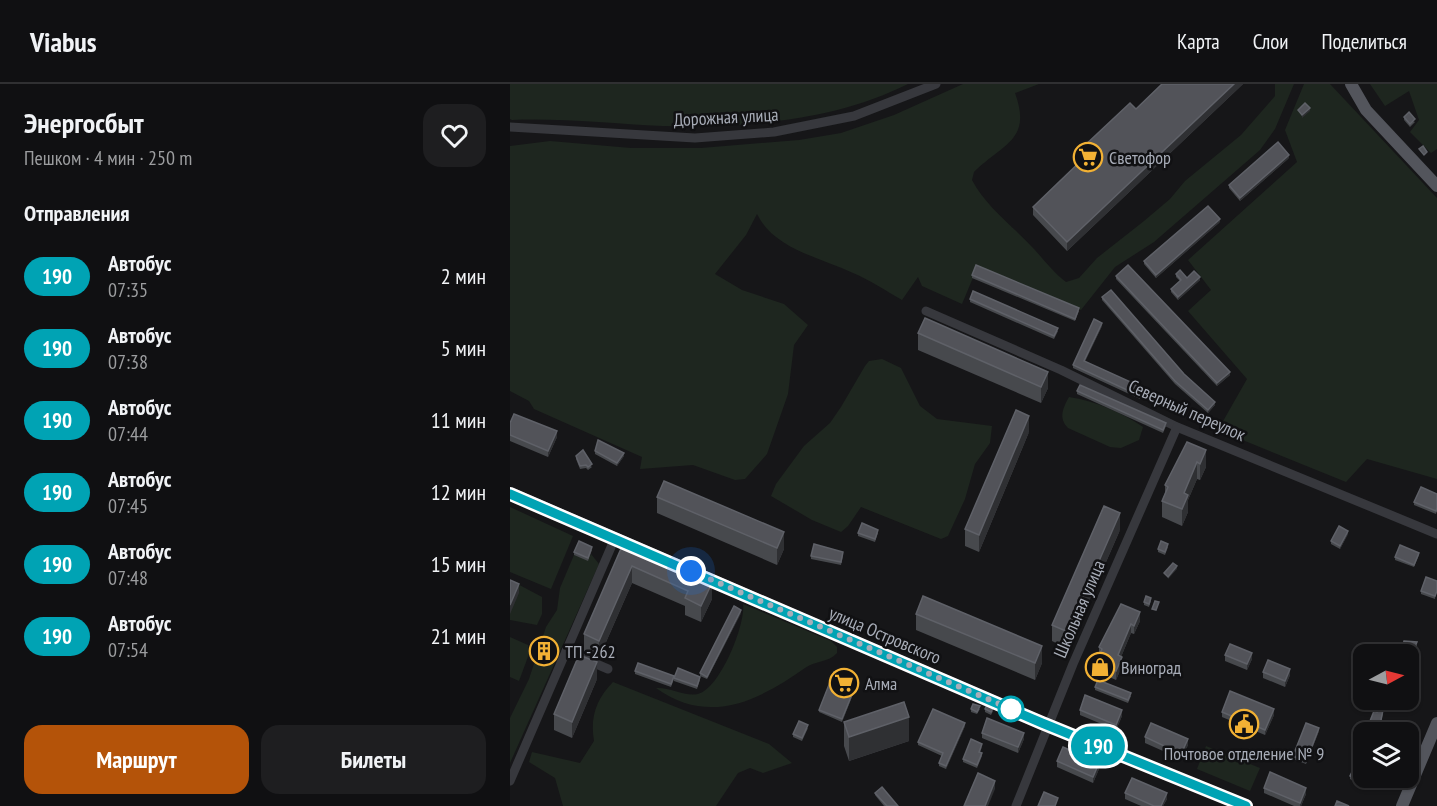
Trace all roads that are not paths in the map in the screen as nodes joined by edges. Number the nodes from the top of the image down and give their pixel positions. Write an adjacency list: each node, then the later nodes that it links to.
1 (936, 84): 3 (street, Дорожная улица)
2 (1351, 84): 4 (main road)
3 (510, 128)
4 (1437, 186)
5 (926, 311): 6 (street, Северный переулок)
6 (1177, 427): 8 (street, Северный переулок); 13 (street, Школьная улица)
7 (510, 494): 9 (main road, улица Островского)
8 (1437, 534)
9 (615, 538): 10 (street); 13 (main road, улица Островского)
10 (566, 651): 11 (street); 14 (street)
11 (608, 669)
12 (1437, 723): 17 (main road)
13 (1047, 725): 15 (street, Школьная улица); 16 (main road, улица Островского)
14 (510, 781)
15 (1016, 806)
16 (1246, 806)
17 (1402, 806)

